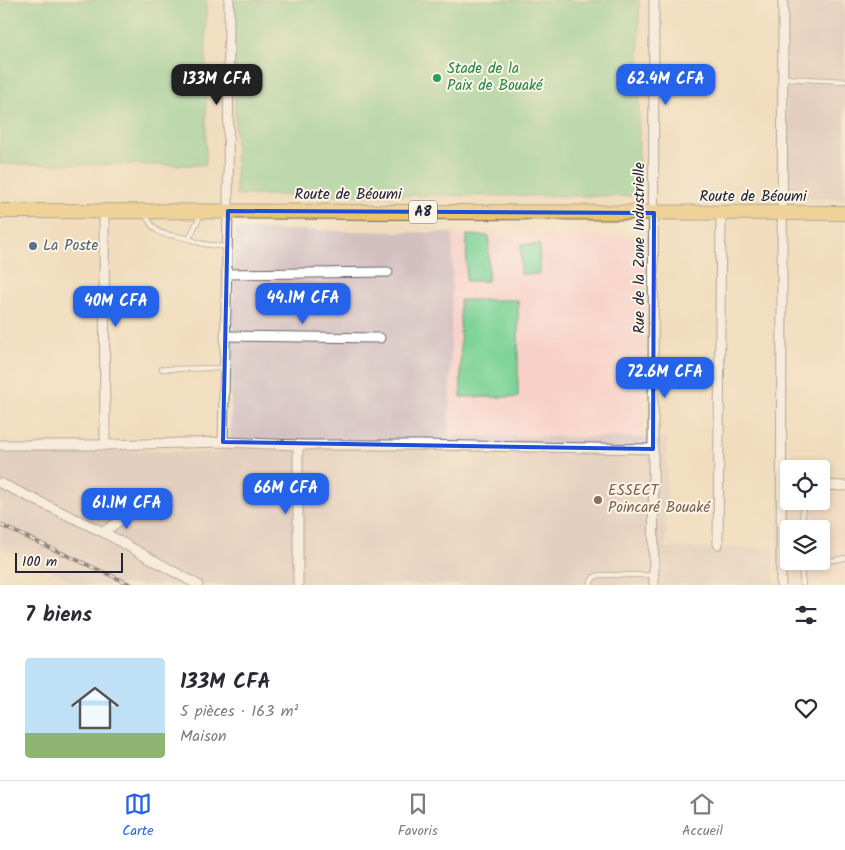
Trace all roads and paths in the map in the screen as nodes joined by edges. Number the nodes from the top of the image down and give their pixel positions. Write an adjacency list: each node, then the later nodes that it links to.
1 (229, 0): 10 (street)
2 (654, 0): 11 (street, Rue de la Zone Industrielle)
3 (784, 0): 4 (street)
4 (784, 78): 5 (lane); 13 (street)
5 (845, 81)
6 (0, 210): 7 (main road, Route de Béoumi / A8)
7 (104, 211): 8 (main road, Route de Béoumi / A8); 25 (street)
8 (144, 211): 9 (main road, Route de Béoumi / A8); 15 (lane)
9 (202, 211): 10 (main road, Route de Béoumi / A8); 15 (lane)
10 (228, 211): 11 (main road, Route de Béoumi / A8); 16 (street)
11 (654, 213): 12 (main road, Route de Béoumi / A8); 27 (street, Rue de la Zone Industrielle)
12 (721, 213): 13 (main road, Route de Béoumi / A8); 35 (street)
13 (783, 213): 14 (main road, Route de Béoumi / A8); 28 (street)
14 (845, 213)
15 (189, 239): 16 (lane)
16 (227, 247): 18 (street)
17 (388, 272): 18 (street)
18 (227, 274): 19 (street)
19 (226, 336): 20 (street); 21 (street)
20 (380, 338)
21 (225, 368): 22 (lane); 23 (street)
22 (162, 369)
23 (223, 442): 25 (street); 26 (street)
24 (0, 445): 25 (street)
25 (105, 445)
26 (298, 445): 27 (street); 41 (street)
27 (653, 449): 39 (street, Rue de la Zone Industrielle)
28 (785, 460)
29 (0, 482): 34 (street)
30 (830, 485): 31 (street)
31 (845, 486)
32 (138, 508): 34 (street)
33 (784, 510): 43 (street)
34 (103, 532): 40 (street)
35 (718, 544)
36 (845, 558): 37 (lane)
37 (830, 560)
38 (801, 570): 44 (lane)
39 (654, 580): 42 (lane)
40 (198, 585)
41 (298, 585)
42 (590, 585)
43 (781, 585)
44 (803, 585)

